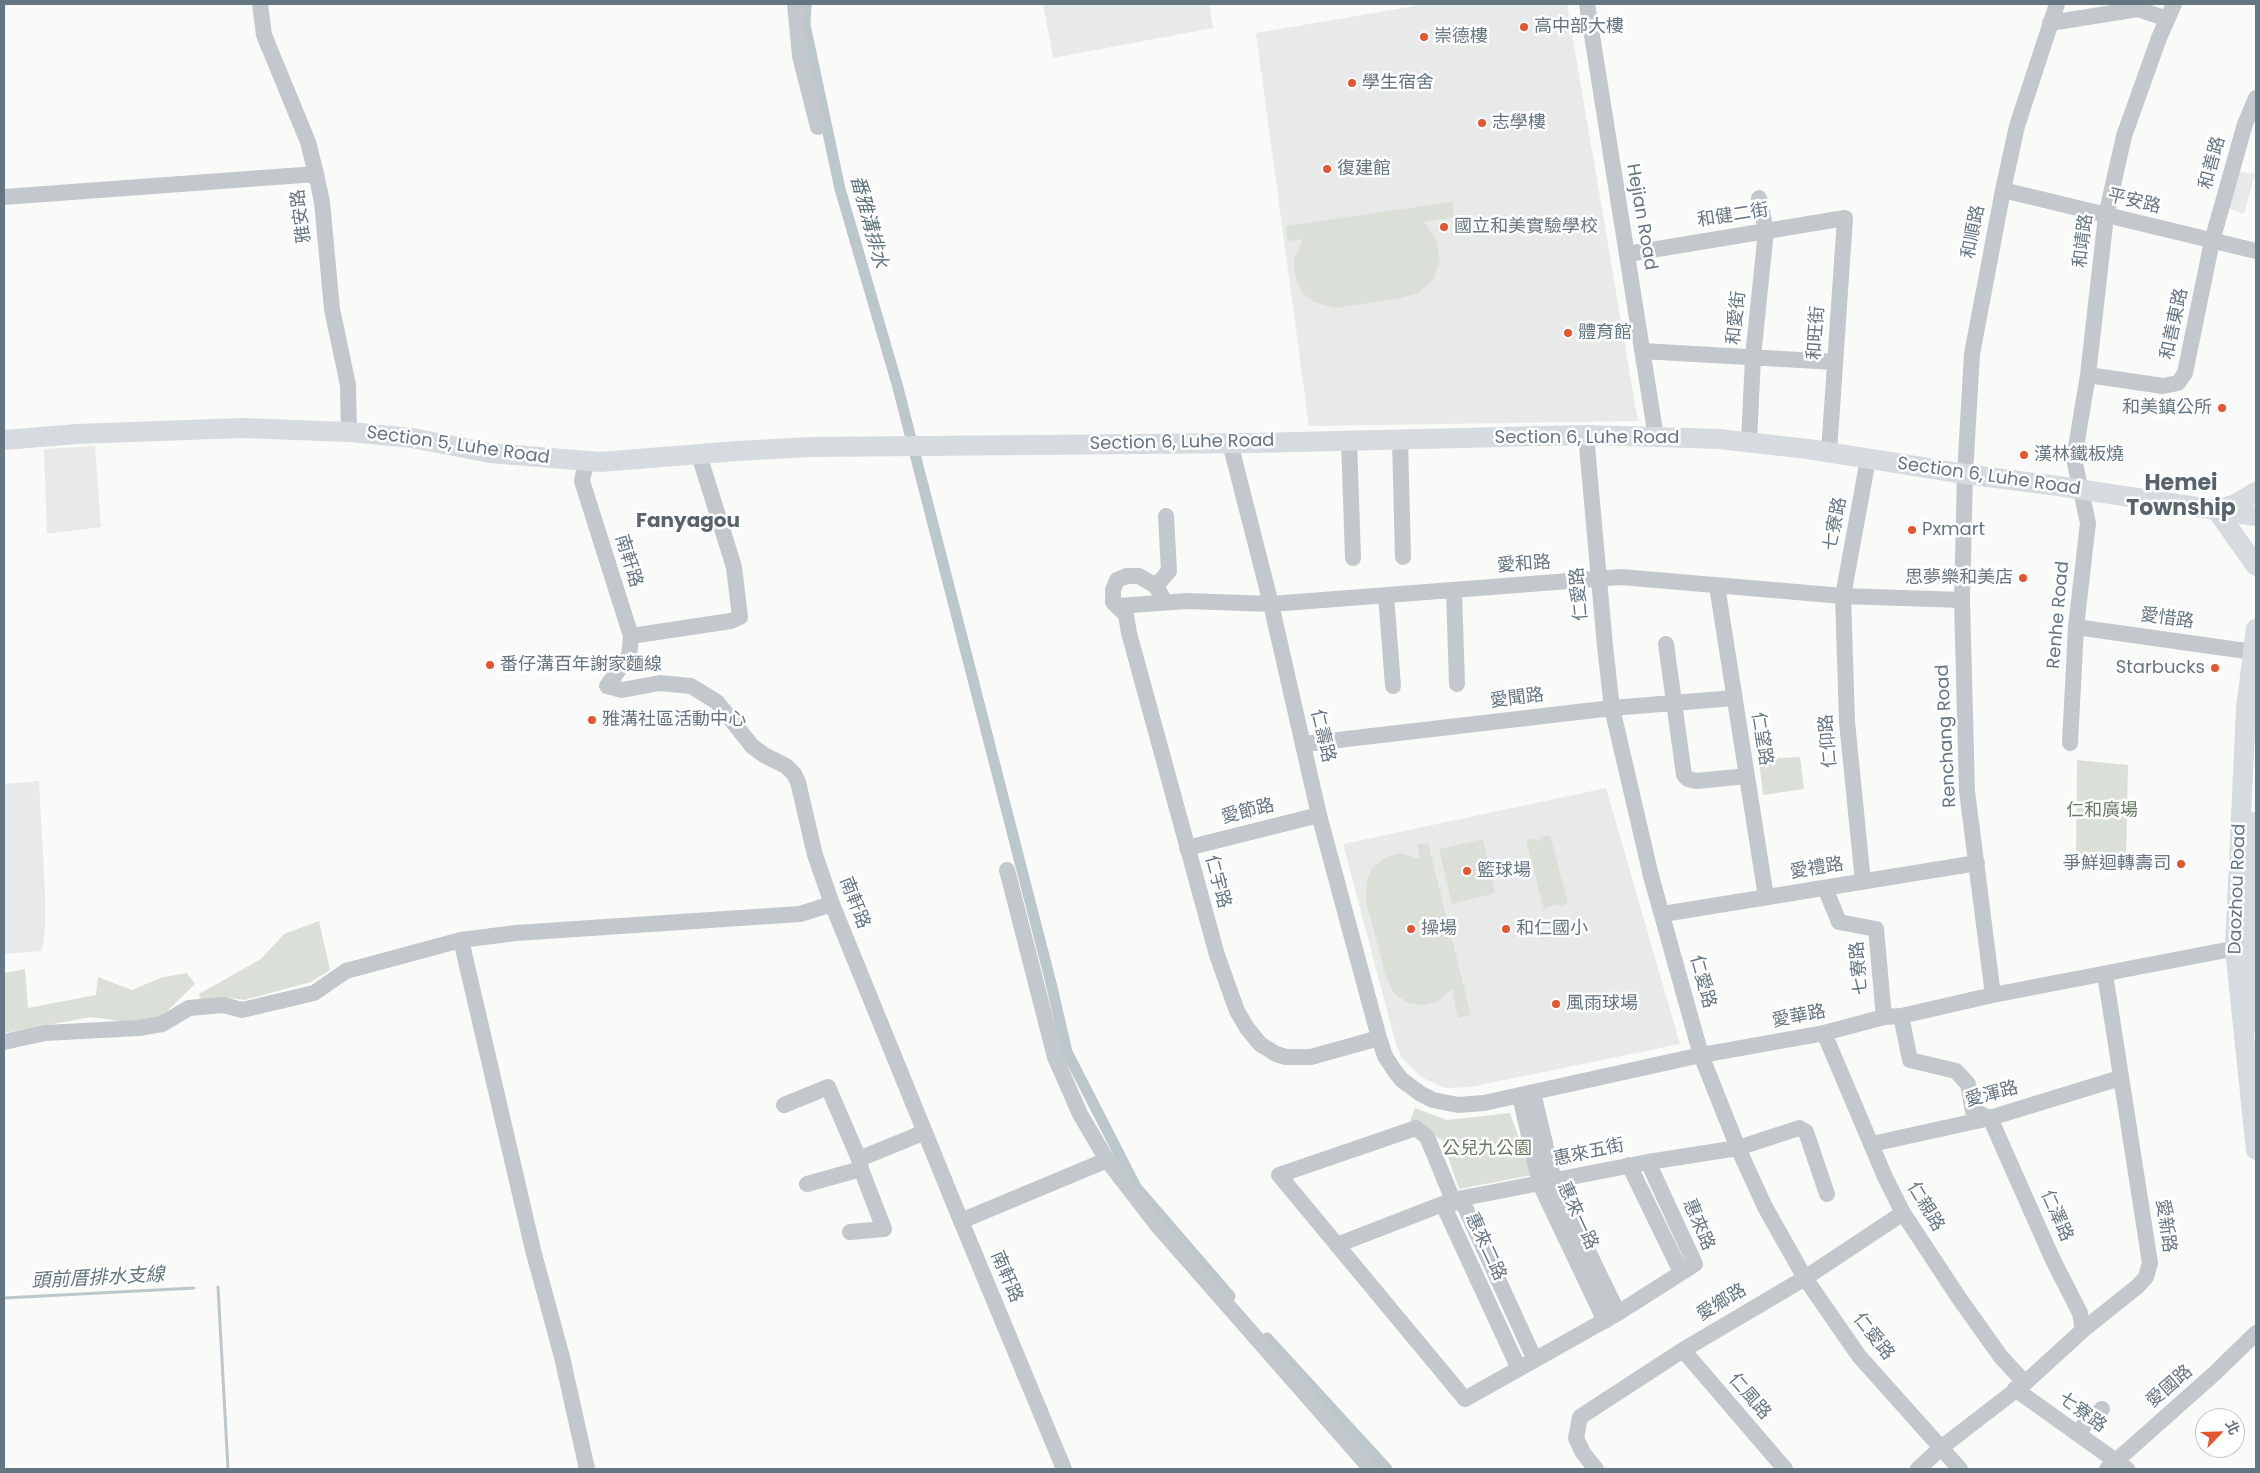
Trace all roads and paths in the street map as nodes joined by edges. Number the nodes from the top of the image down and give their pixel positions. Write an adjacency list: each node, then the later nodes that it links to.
1 (260, 4): 9 (street, 雅安路)
2 (795, 4): 8 (street)
3 (1587, 4): 18 (street, Hejian Road)
4 (2057, 4): 6 (street, 和順路)
5 (2170, 11): 6 (street); 13 (street, 和靖路)
6 (2050, 23): 10 (street, 和順路)
7 (2256, 98): 16 (street, 和善路)
8 (818, 127)
9 (316, 174): 11 (street); 23 (street, 雅安路)
10 (2003, 190): 13 (street, 平安路); 36 (street, 和順路)
11 (4, 197)
12 (1759, 198): 15 (street, 和愛街)
13 (2106, 216): 16 (street, 平安路); 22 (street, 和靖路)
14 (1845, 218): 15 (street, 和健二街); 21 (street, 和旺街)
15 (1766, 231): 18 (street, 和健二街); 20 (street, 和愛街)
16 (2212, 240): 17 (street, 平安路); 22 (street, 和善東路)
17 (2256, 251)
18 (1627, 254): 19 (street, Hejian Road)
19 (1642, 351): 20 (street); 25 (street, Hejian Road)
20 (1753, 357): 21 (street); 29 (street, 和愛街)
21 (1834, 362): 32 (street, 和旺街)
22 (2088, 375): 37 (street, 和靖路)
23 (349, 432): 26 (main road, Section 5, Luhe Road); 35 (main road, Section 5, Luhe Road)
24 (1586, 435): 25 (main road, Section 6, Luhe Road); 27 (main road, Section 6, Luhe Road); 45 (street, 仁愛路)
25 (1656, 437): 29 (main road, Section 6, Luhe Road)
26 (4, 440)
27 (1400, 440): 28 (main road, Section 6, Luhe Road); 42 (street)
28 (1349, 441): 30 (main road, Section 6, Luhe Road); 43 (street)
29 (1749, 442): 32 (main road, Section 6, Luhe Road)
30 (1230, 443): 31 (main road, Section 6, Luhe Road); 53 (street, 仁壽路)
31 (911, 446): 33 (main road, Section 5, Luhe Road)
32 (1829, 452): 34 (main road, Section 6, Luhe Road)
33 (699, 454): 35 (main road, Section 5, Luhe Road); 57 (street)
34 (1868, 459): 36 (main road, Section 6, Luhe Road); 50 (street, 七寮路)
35 (586, 462): 57 (street, 南軒路)
36 (1965, 474): 37 (main road, Section 6, Luhe Road); 51 (street, Renchang Road)
37 (2082, 491): 39 (main road, Section 6, Luhe Road); 55 (street, Renhe Road)
38 (2256, 492): 39 (main road)
39 (2217, 511): 41 (main road, Section 6, Luhe Road); 44 (main road)
40 (1166, 516): 46 (street)
41 (2256, 516)
42 (1403, 557)
43 (1353, 558)
44 (2256, 566)
45 (1599, 580): 47 (street, 愛和路); 48 (street, 愛和路); 64 (street, 仁愛路)
46 (1156, 586): 52 (street); 54 (street, 仁宇路)
47 (1717, 586): 50 (street, 愛和路); 62 (street, 仁望路)
48 (1454, 590): 49 (street, 愛和路); 60 (street)
49 (1386, 595): 53 (street, 愛和路); 61 (street)
50 (1842, 596): 51 (street, 愛和路); 73 (street, 仁仰路)
51 (1962, 600): 71 (street, Renchang Road)
52 (1165, 602): 53 (street, 愛和路); 54 (street, 愛和路)
53 (1271, 604): 66 (street, 仁壽路)
54 (1118, 606): 70 (street, 仁宇路)
55 (2076, 626): 59 (street, 愛惜路); 65 (street, Renhe Road)
56 (2256, 629): 59 (main road, Daozhou Road)
57 (631, 636): 76 (street, 南軒路)
58 (1666, 644): 63 (street)
59 (2253, 652): 79 (main road, Daozhou Road)
60 (1457, 684)
61 (1393, 686)
62 (1734, 698): 63 (street, 愛聞路); 68 (street, 仁望路)
63 (1674, 702): 64 (street, 愛聞路); 68 (street)
64 (1612, 708): 66 (street, 愛聞路); 77 (street, 仁愛路)
65 (2070, 743)
66 (1304, 744): 69 (street, 仁壽路)
67 (2256, 756): 79 (main road, Daozhou Road)
68 (1747, 776): 75 (street, 仁望路)
69 (1319, 815): 70 (street, 愛節路); 86 (street, 仁壽路)
70 (1187, 848): 86 (street, 仁宇路)
71 (1977, 863): 73 (street, 愛禮路); 81 (street, Renchang Road)
72 (1007, 870): 97 (street)
73 (1863, 882): 74 (street, 愛禮路)
74 (1825, 888): 75 (street, 愛禮路); 83 (street, 七寮路)
75 (1766, 897): 77 (street, 愛禮路)
76 (832, 904): 78 (street); 93 (street, 南軒路)
77 (1663, 914): 88 (street, 仁愛路)
78 (460, 940): 87 (street); 122 (street)
79 (2247, 946): 80 (street, 愛華路); 84 (main road, Daozhou Road); 96 (main road, Daozhou Road)
80 (2106, 974): 81 (street, 愛華路); 89 (street, 愛新路)
81 (1994, 995): 82 (street, 愛華路)
82 (1901, 1016): 83 (street, 愛華路); 92 (street)
83 (1884, 1018): 85 (street, 愛華路)
84 (2256, 1023)
85 (1824, 1033): 88 (street, 愛華路); 94 (street, 仁親路)
86 (1378, 1038): 90 (street, 愛華路)
87 (4, 1042)
88 (1701, 1055): 90 (street, 愛華路); 95 (street, 仁愛路)
89 (2120, 1078): 92 (street, 愛渾路); 112 (street, 愛新路)
90 (1526, 1094): 101 (street, 惠來一路)
91 (784, 1105): 99 (street)
92 (1990, 1118): 94 (street, 愛渾路); 112 (street, 仁澤路)
93 (924, 1132): 99 (street); 106 (street, 南軒路)
94 (1872, 1144): 105 (street, 仁親路)
95 (1738, 1148): 98 (street, 惠來五街); 103 (street, 惠來五街); 110 (street, 仁愛路)
96 (2256, 1150)
97 (1107, 1160): 106 (street); 124 (street)
98 (1648, 1162): 100 (street, 惠來五街); 109 (street, 惠來路)
99 (860, 1164): 102 (street); 107 (street)
100 (1630, 1165): 101 (street, 惠來五街); 109 (street, 惠來路)
101 (1547, 1182): 104 (street, 惠來五街); 111 (street, 惠來一路)
102 (806, 1184)
103 (1827, 1194)
104 (1453, 1200): 108 (street, 惠來五街); 108 (street); 115 (street, 惠來二路); 116 (street, 惠來二路)
105 (1903, 1212): 110 (street, 愛鄉路); 117 (street, 仁親路)
106 (961, 1221): 123 (street, 南軒路)
107 (850, 1232)
108 (1337, 1245): 116 (street)
109 (1681, 1272): 111 (street)
110 (1805, 1278): 114 (street, 愛鄉路); 120 (street, 仁愛路)
111 (1611, 1317): 115 (street)
112 (2083, 1330): 117 (street, 愛新路)
113 (2256, 1333): 121 (street, 愛國路)
114 (1683, 1350): 125 (street, 愛鄉路); 126 (street, 仁風路)
115 (1535, 1360): 116 (street)
116 (1520, 1369)
117 (2020, 1386): 119 (street, 七寮路); 120 (street, 愛新路)
118 (2102, 1409): 119 (street)
119 (2076, 1433): 121 (street, 七寮路)
120 (1942, 1447): 127 (street, 愛新路); 128 (street, 仁愛路)
121 (2117, 1467)
122 (587, 1469)
123 (1064, 1469)
124 (1371, 1469)
125 (1596, 1469)
126 (1785, 1469)
127 (1918, 1469)
128 (1960, 1469)

